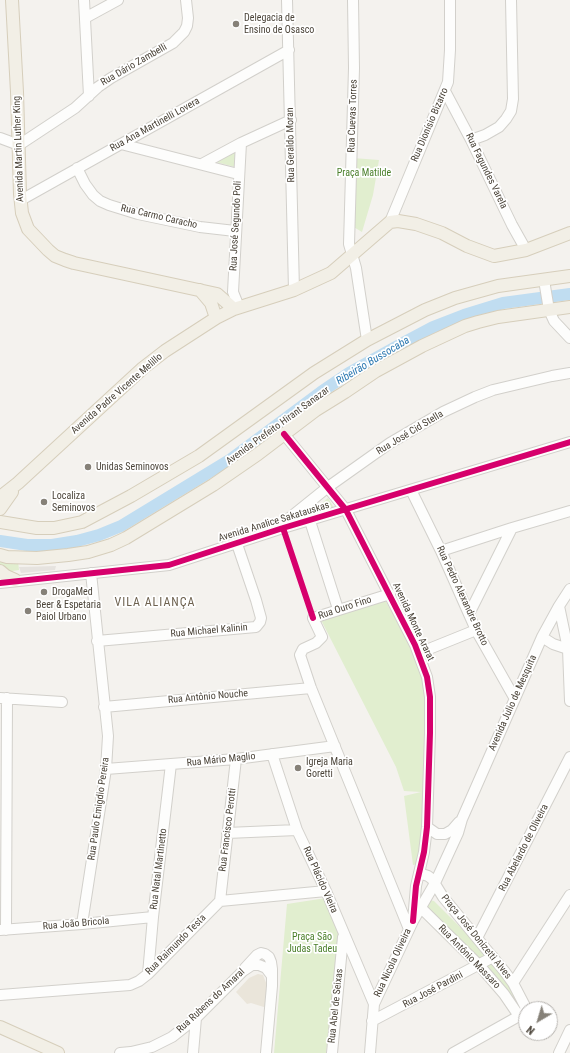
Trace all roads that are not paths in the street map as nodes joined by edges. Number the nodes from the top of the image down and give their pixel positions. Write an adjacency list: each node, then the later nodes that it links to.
1 (12, 0): 18 (main road, Avenida Martin Luther King)
2 (84, 0): 9 (street)
3 (118, 0): 9 (street)
4 (186, 0): 12 (street, Rua Dário Zambelli)
5 (287, 0): 10 (street, Rua Geraldo Moran)
6 (353, 0): 27 (street, Rua Cuevas Torres)
7 (450, 0): 11 (street, Rua Dionísio Bizarro)
8 (511, 0): 15 (street)
9 (85, 18): 12 (street)
10 (289, 50): 13 (street, Rua Geraldo Moran); 17 (street, Rua Ana Martinelli Lovera)
11 (445, 91): 15 (street, Rua Fagundes Varela); 23 (street, Rua Dionísio Bizarro)
12 (89, 96): 18 (street, Rua Dário Zambelli)
13 (291, 120): 16 (street); 31 (street, Rua Geraldo Moran)
14 (0, 138): 18 (street)
15 (471, 140): 26 (street, Rua Fagundes Varela)
16 (241, 143): 19 (street); 21 (street, Rua José Segundo Poli)
17 (121, 144): 19 (street); 20 (street, Rua Ana Martinelli Lovera)
18 (19, 145): 22 (main road, Avenida Martin Luther King)
19 (202, 164): 21 (street)
20 (77, 168): 22 (street, Rua Ana Martinelli Lovera); 24 (street, Rua Carmo Caracho)
21 (238, 174): 24 (street, Rua José Segundo Poli)
22 (21, 200): 30 (main road, Avenida Martin Luther King)
23 (390, 222): 26 (main road); 27 (main road, Avenida Padre Vicente Melillo)
24 (235, 231): 33 (street, Rua José Segundo Poli)
25 (570, 233): 26 (main road)
26 (526, 250)
27 (352, 255): 31 (main road, Avenida Padre Vicente Melillo); 37 (street, Rua Cuevas Torres)
28 (570, 276): 29 (main road)
29 (544, 284): 34 (street); 37 (main road)
30 (200, 290): 33 (main road, Avenida Martin Luther King); 35 (main road)
31 (294, 290): 33 (main road, Avenida Padre Vicente Melillo)
32 (570, 307): 34 (main road, Avenida Prefeito Hirant Sanazar)
33 (237, 308): 35 (main road, Avenida Padre Vicente Melillo)
34 (548, 308): 36 (street); 39 (main road, Avenida Prefeito Hirant Sanazar)
35 (216, 318): 41 (main road, Avenida Padre Vicente Melillo)
36 (570, 338)
37 (367, 340): 49 (main road)
38 (570, 373): 42 (street, Rua José Cid Stella)
39 (284, 434): 42 (street, Avenida Monte Ararat); 54 (main road, Avenida Prefeito Hirant Sanazar)
40 (570, 442): 43 (street, Avenida Analice Sakatauskas)
41 (18, 483): 44 (main road, Avenida Padre Vicente Melillo); 45 (main road, Avenida Padre Vicente Melillo)
42 (328, 487): 46 (street, Avenida Monte Ararat); 51 (street, Rua José Cid Stella)
43 (411, 490): 46 (street, Avenida Analice Sakatauskas); 53 (street, Rua Pedro Alexandre Brotto)
44 (0, 497)
45 (0, 509)
46 (346, 510): 48 (street, Avenida Analice Sakatauskas); 60 (street, Avenida Monte Ararat)
47 (570, 512): 50 (street)
48 (310, 521): 51 (street, Avenida Analice Sakatauskas); 62 (street)
49 (0, 522)
50 (512, 528): 53 (street); 63 (street)
51 (270, 533): 52 (street, Avenida Analice Sakatauskas)
52 (237, 544): 56 (street, Avenida Analice Sakatauskas); 66 (street, Rua Michael Kalinin)
53 (440, 551): 63 (street, Rua Pedro Alexandre Brotto)
54 (0, 555)
55 (0, 571): 57 (main road)
56 (91, 574): 57 (street, Avenida Analice Sakatauskas); 66 (street, Rua Paulo Emigdio Pereira)
57 (15, 580): 58 (street, Avenida Analice Sakatauskas)
58 (0, 583)
59 (570, 589): 61 (street, Avenida Julio de Mesquita)
60 (390, 594): 62 (street, Rua Ouro Fino); 68 (street, Avenida Monte Ararat)
61 (559, 606): 65 (street, Avenida Julio de Mesquita); 67 (street)
62 (338, 609): 69 (street, Rua Ouro Fino)
63 (469, 614): 64 (street, Rua Pedro Alexandre Brotto)
64 (476, 630): 68 (street); 71 (street, Rua Pedro Alexandre Brotto)
65 (542, 637): 67 (street); 71 (street, Avenida Julio de Mesquita)
66 (97, 641): 74 (street, Rua Paulo Emigdio Pereira)
67 (568, 648): 72 (street)
68 (418, 653): 84 (street, Avenida Monte Ararat)
69 (311, 688): 74 (street, Rua Antônio Nouche); 76 (street)
70 (4, 698): 73 (street); 75 (street)
71 (515, 699): 83 (street, Avenida Julio de Mesquita)
72 (570, 701)
73 (62, 702)
74 (104, 707): 81 (street, Rua Paulo Emigdio Pereira)
75 (3, 722): 82 (street)
76 (335, 746): 77 (street, Rua Mário Maglio); 93 (street)
77 (272, 754): 79 (street, Rua Mário Maglio); 85 (street, Rua Plácido Vieira)
78 (570, 757): 101 (street, Rua Abelardo de Oliveira)
79 (236, 759): 80 (street, Rua Mário Maglio); 86 (street, Rua Francisco Perotti)
80 (171, 764): 81 (street, Rua Mário Maglio); 96 (street, Rua Natal Martinetto)
81 (106, 768): 97 (street, Rua Paulo Emigdio Pereira)
82 (3, 798): 99 (street)
83 (462, 819): 84 (street, Avenida Julio de Mesquita); 88 (street, Avenida Julio de Mesquita)
84 (427, 827): 87 (street, Avenida Monte Ararat)
85 (297, 830): 86 (street); 89 (street, Rua Plácido Vieira)
86 (227, 833): 94 (street, Rua Francisco Perotti)
87 (419, 872): 88 (street, Praça José Donizetti Alves); 90 (street, Rua Nicola Oliveira)
88 (434, 883): 92 (street, Rua Nicola Oliveira); 101 (street, Praça José Donizetti Alves)
89 (326, 891): 94 (street); 100 (street, Rua Plácido Vieira)
90 (415, 891): 92 (street); 95 (street, Rua Nicola Oliveira)
91 (570, 895): 105 (street)
92 (428, 897): 95 (street, Rua Nicola Oliveira)
93 (397, 898): 95 (street, Rua Antônio Massaro); 98 (street)
94 (220, 901): 104 (street, Rua Raimundo Testa)
95 (416, 905): 98 (street, Rua Nicola Oliveira); 103 (street, Rua Antônio Massaro)
96 (153, 917): 97 (street, Rua João Bricola); 104 (street, Rua Natal Martinetto)
97 (82, 924): 99 (street, Rua João Bricola)
98 (411, 925): 108 (street, Rua Nicola Oliveira)
99 (3, 930)
100 (343, 935): 108 (street, Rua Plácido Vieira); 118 (street, Rua Abel de Seixas)
101 (477, 938): 102 (street, Praça José Donizetti Alves)
102 (493, 957): 103 (street, Rua José Pardini); 105 (street, Praça José Donizetti Alves)
103 (479, 965): 109 (street, Rua Antônio Massaro); 111 (street, Rua José Pardini)
104 (148, 974): 106 (street, Rua Raimundo Testa)
105 (514, 983): 107 (street, Praça José Donizetti Alves)
106 (0, 995)
107 (523, 1001)
108 (374, 1004): 111 (street, Rua Nicola Oliveira)
109 (518, 1016): 120 (street)
110 (196, 1018): 115 (street, Rua Rubens do Amaral); 116 (street); 117 (street, Rua Rubens do Amaral)
111 (372, 1022): 119 (street, Rua Nicola Oliveira)
112 (0, 1027): 114 (main road)
113 (570, 1030): 121 (street)
114 (58, 1053)
115 (120, 1053)
116 (193, 1053)
117 (266, 1053)
118 (332, 1053)
119 (370, 1053)
120 (453, 1053)
121 (559, 1053)

